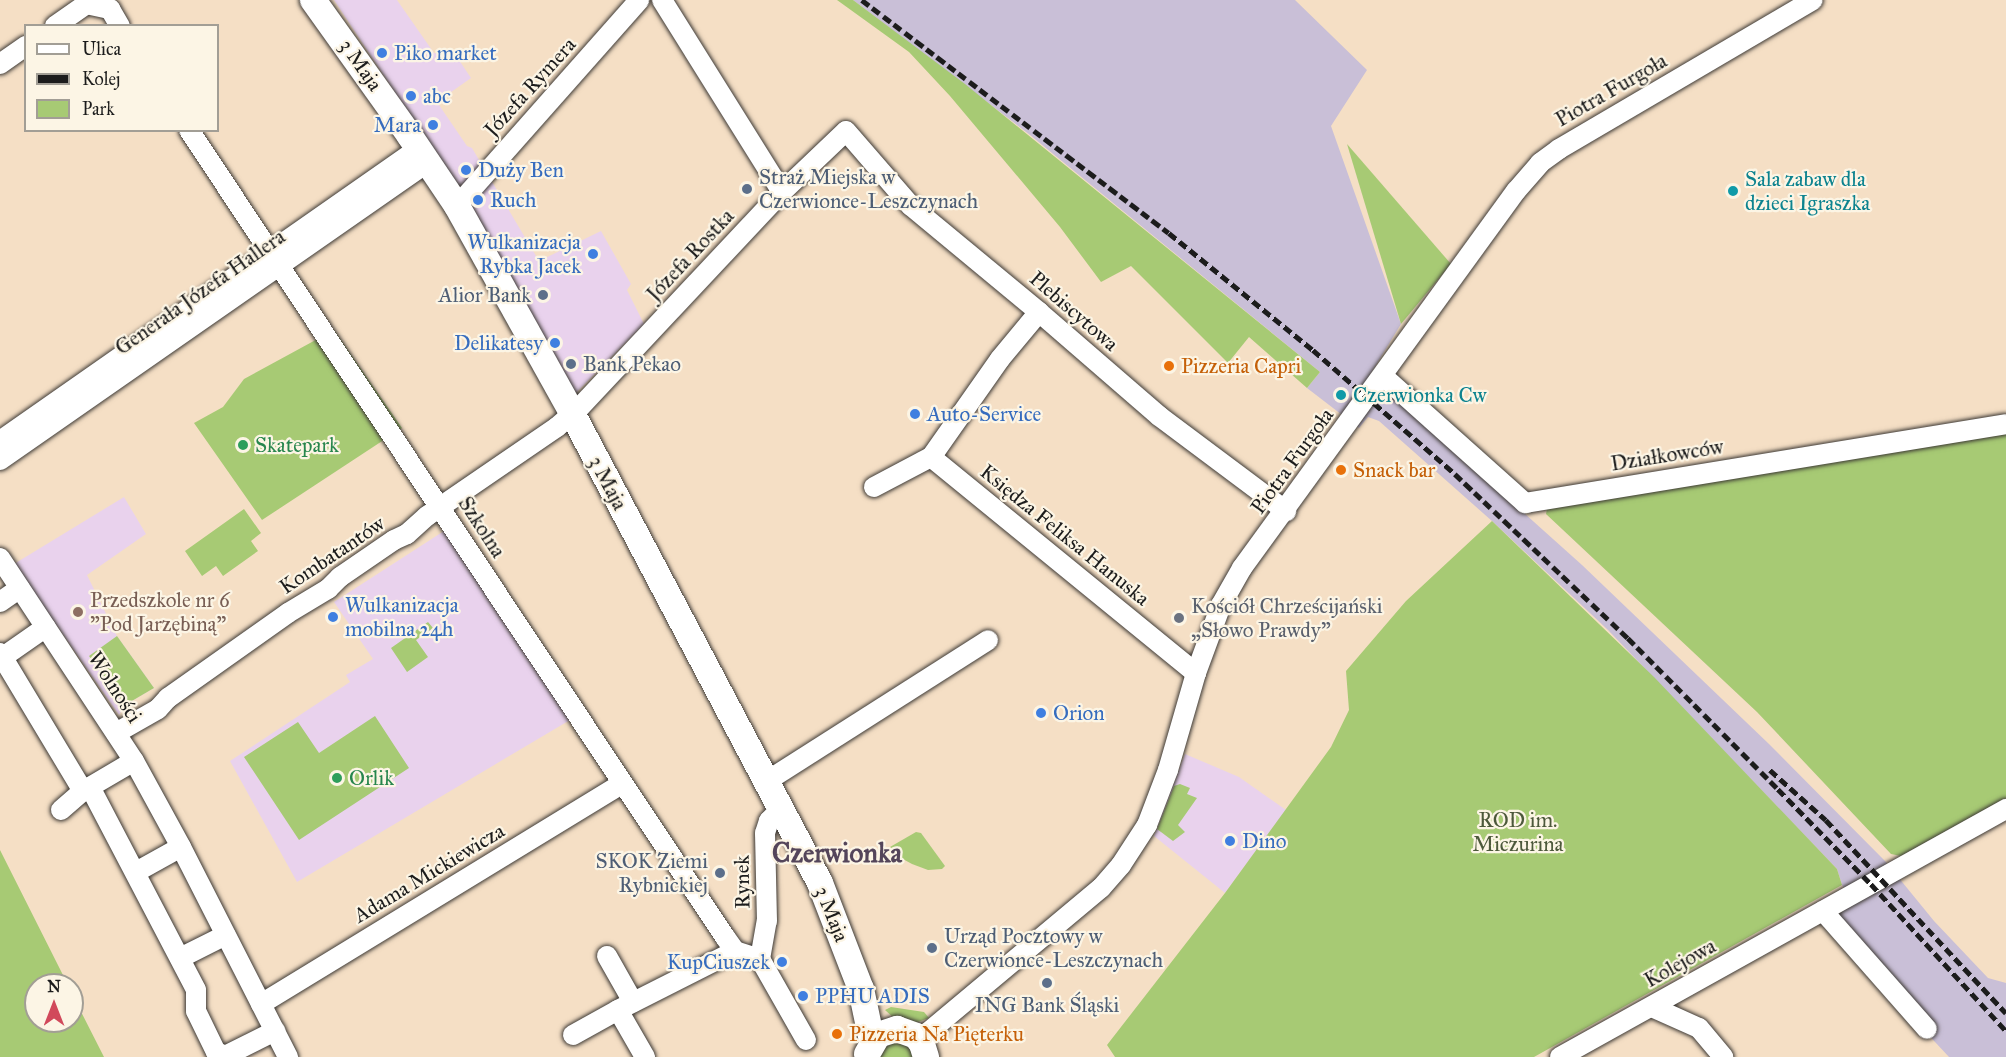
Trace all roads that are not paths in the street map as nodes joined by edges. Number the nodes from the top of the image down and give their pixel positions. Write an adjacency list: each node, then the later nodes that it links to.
1 (313, 0): 11 (main road, 3 Maja)
2 (639, 0): 13 (street, Józefa Rymera)
3 (662, 0): 12 (street)
4 (1813, 0): 16 (street, Piotra Furgoła)
5 (115, 17): 6 (street)
6 (58, 24)
7 (24, 47): 8 (street)
8 (0, 64)
9 (846, 131): 12 (street, Józefa Rostka); 15 (street, Plebiscytowa)
10 (190, 132): 14 (street, Szkolna)
11 (423, 155): 13 (main road, 3 Maja); 14 (street, Generała Józefa Hallera)
12 (782, 192): 17 (street, Józefa Rostka)
13 (457, 206): 17 (main road, 3 Maja)
14 (274, 260): 19 (street, Generała Józefa Hallera); 21 (street, Generała Józefa Hallera); 23 (street, Szkolna)
15 (1039, 312): 20 (street); 24 (street, Plebiscytowa)
16 (1383, 376): 18 (street, Działkowców); 24 (street, Piotra Furgoła)
17 (572, 413): 23 (street, Kombatantów); 34 (main road, 3 Maja)
18 (2006, 424)
19 (0, 441)
20 (931, 457): 22 (street); 31 (street, Księdza Feliksa Hanuska)
21 (0, 460)
22 (874, 487)
23 (440, 508): 32 (street, Kombatantów); 35 (street, Szkolna)
24 (1286, 511): 31 (street, Piotra Furgoła)
25 (0, 558): 26 (street, Wolności)
26 (20, 588): 27 (street); 28 (street, Wolności)
27 (0, 602)
28 (46, 627): 30 (street); 32 (street, Wolności)
29 (988, 640): 34 (street)
30 (1, 655): 36 (street)
31 (1196, 673): 56 (street, Piotra Furgoła)
32 (116, 733): 33 (street, Wolności)
33 (134, 761): 36 (street); 40 (street, Wolności)
34 (768, 781): 37 (main road, 3 Maja)
35 (622, 784): 44 (street, Szkolna); 49 (street, Adama Mickiewicza)
36 (86, 789): 39 (street); 41 (street)
37 (781, 808): 47 (street, Rynek); 48 (main road, 3 Maja)
38 (2006, 809): 42 (street, Kolejowa)
39 (61, 810)
40 (181, 848): 41 (street); 43 (street, Wolności)
41 (136, 872): 46 (street)
42 (1823, 911): 51 (street, Kolejowa); 52 (street)
43 (226, 935): 46 (street); 49 (street, Wolności)
44 (735, 951): 47 (street); 50 (street)
45 (607, 956): 50 (street)
46 (180, 958): 58 (street)
47 (760, 959): 55 (street)
48 (861, 989): 56 (main road, 3 Maja); 57 (main road, 3 Maja)
49 (261, 1004): 53 (street, Wolności)
50 (626, 1006): 54 (street); 60 (street)
51 (1652, 1007): 61 (street, Kolejowa); 62 (street)
52 (1927, 1029)
53 (275, 1031): 58 (street); 59 (street, Wolności)
54 (573, 1035)
55 (806, 1040)
56 (914, 1042): 57 (main road)
57 (869, 1049)
58 (227, 1056)
59 (288, 1057)
60 (645, 1057)
61 (1560, 1057)
62 (1723, 1057)

